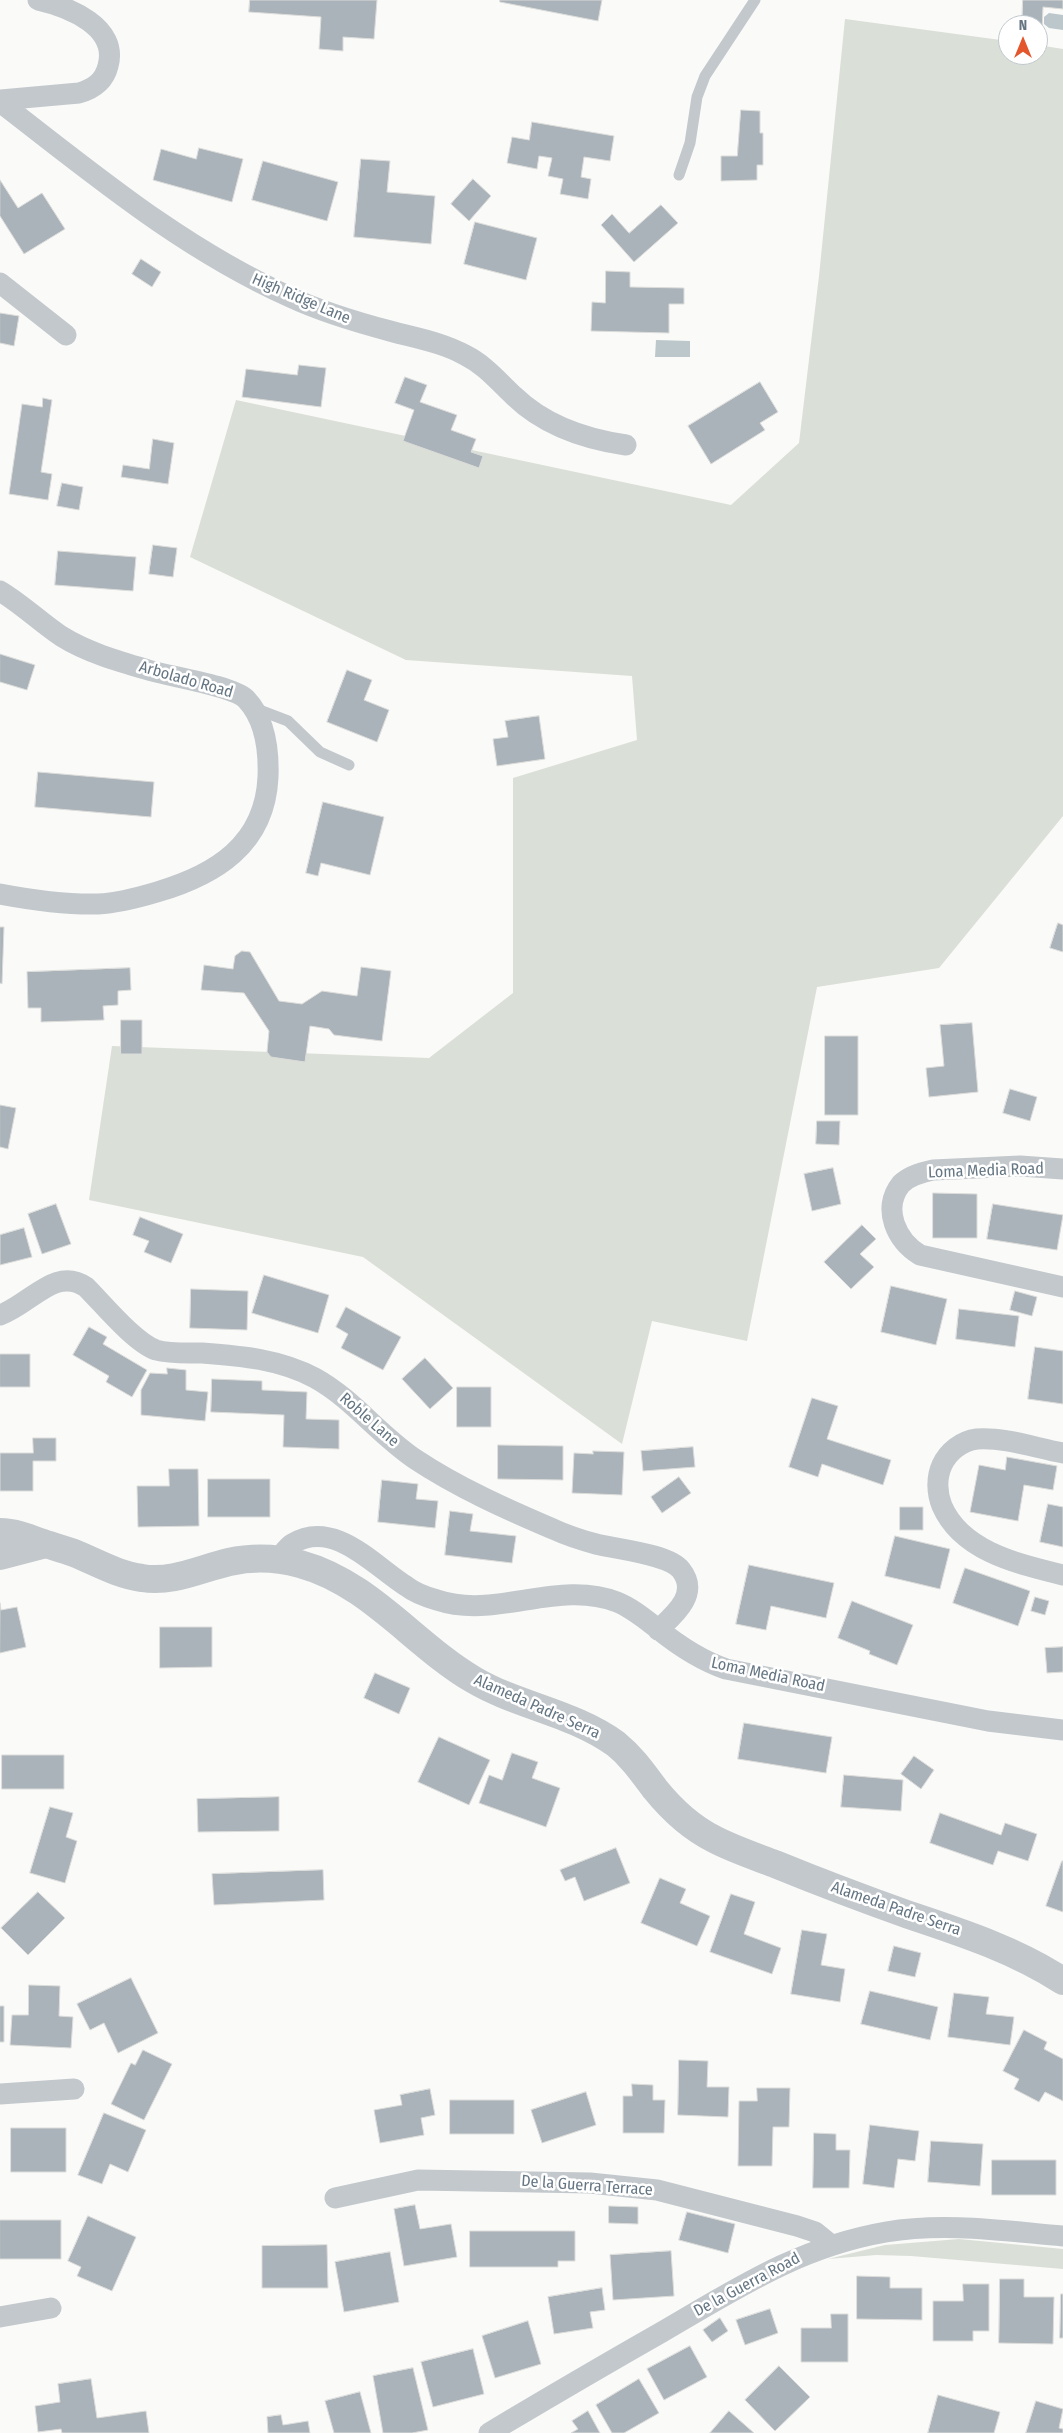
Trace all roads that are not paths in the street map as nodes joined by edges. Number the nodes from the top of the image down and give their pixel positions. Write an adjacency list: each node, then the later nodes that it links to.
1 (38, 0): 3 (street)
2 (755, 0): 4 (lane)
3 (0, 101): 7 (street, High Ridge Lane)
4 (680, 175)
5 (0, 283): 6 (street)
6 (66, 335)
7 (626, 445)
8 (0, 591): 9 (street, Arbolado Road)
9 (250, 706): 10 (lane); 11 (street, Arbolado Road)
10 (349, 765)
11 (0, 894)
12 (1063, 1169): 13 (street, Loma Media Road)
13 (1063, 1287)
14 (0, 1315): 21 (street, Roble Lane)
15 (1063, 1453): 20 (street)
16 (0, 1532): 17 (street, Alameda Padre Serra)
17 (46, 1544): 18 (street); 19 (street, Alameda Padre Serra)
18 (0, 1556)
19 (277, 1560): 21 (street, Loma Media Road); 23 (street, Alameda Padre Serra)
20 (1063, 1574)
21 (658, 1630): 22 (street, Loma Media Road)
22 (1063, 1730)
23 (1063, 1981)
24 (74, 2089): 25 (street)
25 (0, 2094)
26 (335, 2198): 28 (street, De la Guerra Terrace)
27 (1063, 2236): 28 (street, De la Guerra Road)
28 (831, 2245): 31 (street, De la Guerra Road)
29 (51, 2308): 30 (street)
30 (0, 2317)
31 (489, 2433)

